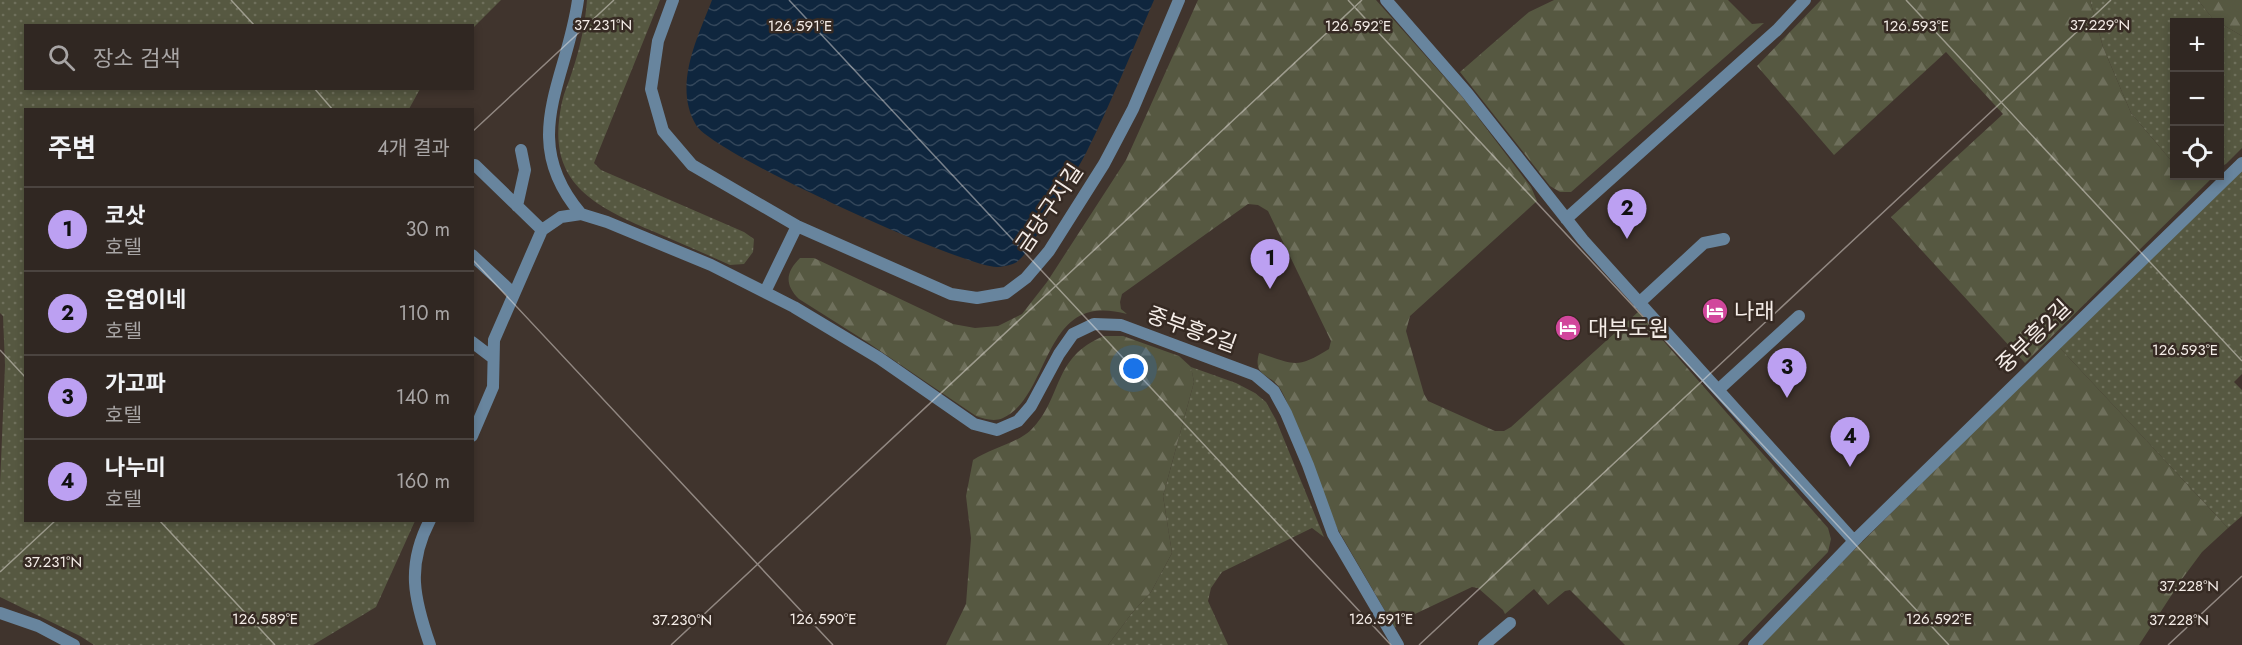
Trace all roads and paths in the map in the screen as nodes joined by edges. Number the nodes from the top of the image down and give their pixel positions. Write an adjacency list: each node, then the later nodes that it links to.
1 (578, 0): 10 (lane)
2 (673, 0): 12 (lane, 금당구지길)
3 (1179, 0): 12 (lane, 금당구지길)
4 (1386, 0): 11 (lane)
5 (1806, 0): 11 (lane)
6 (521, 150): 9 (lane)
7 (2242, 163): 25 (lane, 중부흥2길)
8 (475, 165): 9 (lane)
9 (517, 206): 13 (lane)
10 (581, 214): 13 (lane); 16 (lane)
11 (1566, 219): 18 (lane)
12 (797, 226): 16 (lane)
13 (542, 230): 17 (lane)
14 (1724, 238): 18 (lane)
15 (474, 257): 17 (lane)
16 (765, 292): 30 (lane, 중부흥2길)
17 (514, 294): 21 (lane)
18 (1639, 303): 22 (lane)
19 (1799, 316): 22 (lane)
20 (474, 344): 21 (lane)
21 (493, 358): 23 (lane)
22 (1718, 390): 25 (lane)
23 (474, 427)
24 (428, 522): 29 (lane)
25 (1854, 541): 32 (lane, 중부흥2길)
26 (0, 613): 28 (lane)
27 (1510, 623): 31 (lane)
28 (74, 645)
29 (430, 645)
30 (1398, 645)
31 (1484, 645)
32 (1754, 645)

